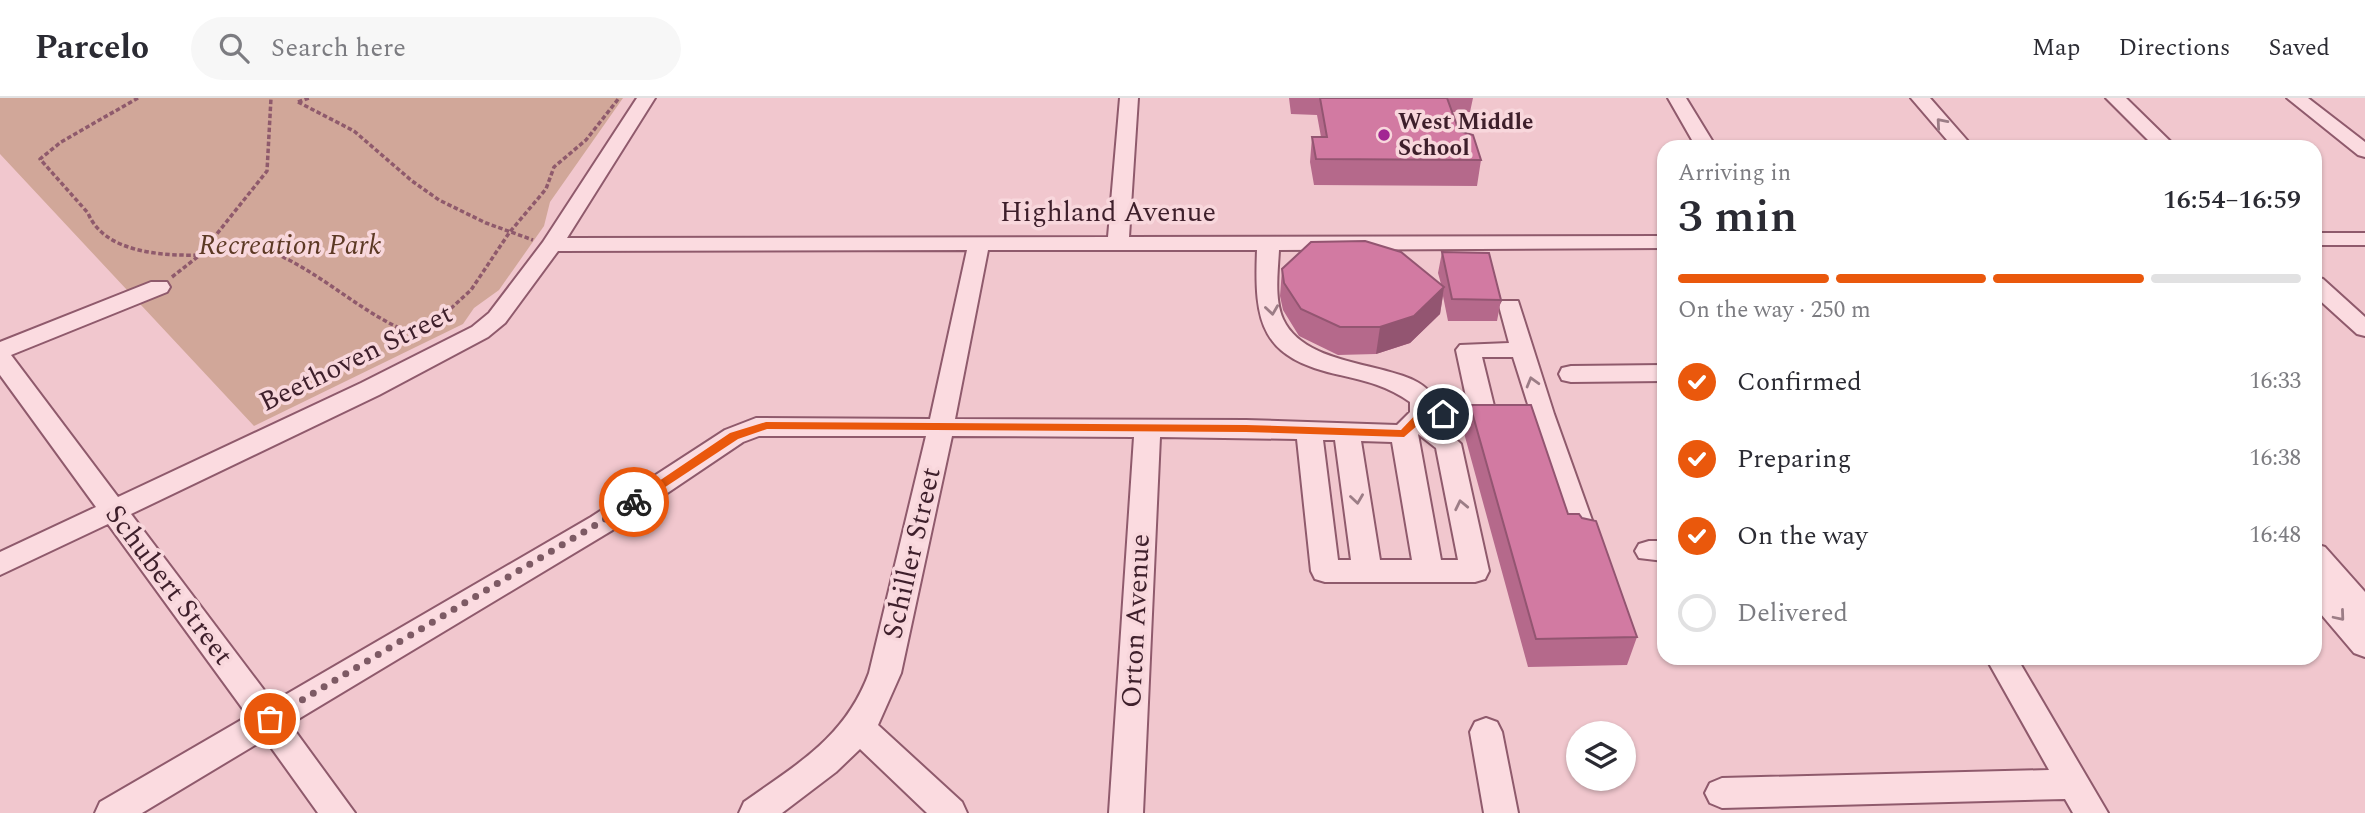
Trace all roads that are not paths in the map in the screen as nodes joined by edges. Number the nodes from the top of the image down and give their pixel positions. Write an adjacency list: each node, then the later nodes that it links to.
1 (646, 98): 19 (street, Beethoven Street)
2 (1129, 98): 15 (street)
3 (1677, 98): 8 (street)
4 (1900, 98): 9 (street)
5 (1920, 98): 10 (street, one-way to 5)
6 (2115, 98): 11 (street)
7 (2296, 98): 12 (street)
8 (1702, 140)
9 (1935, 140)
10 (1957, 140)
11 (2159, 140)
12 (2365, 151)
13 (2322, 239): 14 (street)
14 (2365, 239)
15 (1118, 242): 16 (street, Highland Avenue); 18 (street, Highland Avenue)
16 (1268, 242): 17 (street, Highland Avenue); 31 (street, one-way to 31)
17 (1657, 242)
18 (979, 243): 19 (street, Highland Avenue); 32 (street, Schiller Street)
19 (552, 245): 36 (street, Beethoven Street)
20 (159, 287): 25 (street)
21 (2322, 290): 23 (street)
22 (1510, 306): 24 (street)
23 (2365, 329)
24 (1523, 350): 29 (street); 30 (street, one-way to 24)
25 (0, 351)
26 (0, 358): 36 (street, Schubert Street)
27 (1657, 373): 28 (street)
28 (1571, 374)
29 (1483, 414): 30 (street); 31 (street)
30 (1541, 414): 37 (street)
31 (1415, 423): 35 (street); 41 (street); 42 (street, one-way to 31)
32 (941, 427): 33 (street); 47 (street); 48 (street, Schiller Street)
33 (1147, 429): 34 (street); 56 (street, Orton Avenue)
34 (1309, 430): 35 (street); 40 (street)
35 (1347, 432): 40 (street, one-way to 40)
36 (114, 510): 39 (street, Beethoven Street); 47 (street, Schubert Street)
37 (1584, 537)
38 (2322, 562): 44 (street)
39 (0, 564)
40 (1367, 570): 41 (street)
41 (1428, 570): 42 (street)
42 (1475, 571)
43 (2322, 595): 45 (street, one-way to 45)
44 (2365, 612)
45 (2365, 645)
46 (2005, 665): 50 (street)
47 (270, 719): 52 (street); 53 (street, Schubert Street)
48 (859, 728): 54 (street, Schiller Street); 55 (street)
49 (1486, 732): 57 (street)
50 (2074, 783): 51 (street); 58 (street)
51 (1722, 793)
52 (113, 813)
53 (338, 813)
54 (756, 813)
55 (950, 813)
56 (1126, 813)
57 (1501, 813)
58 (2091, 813)

